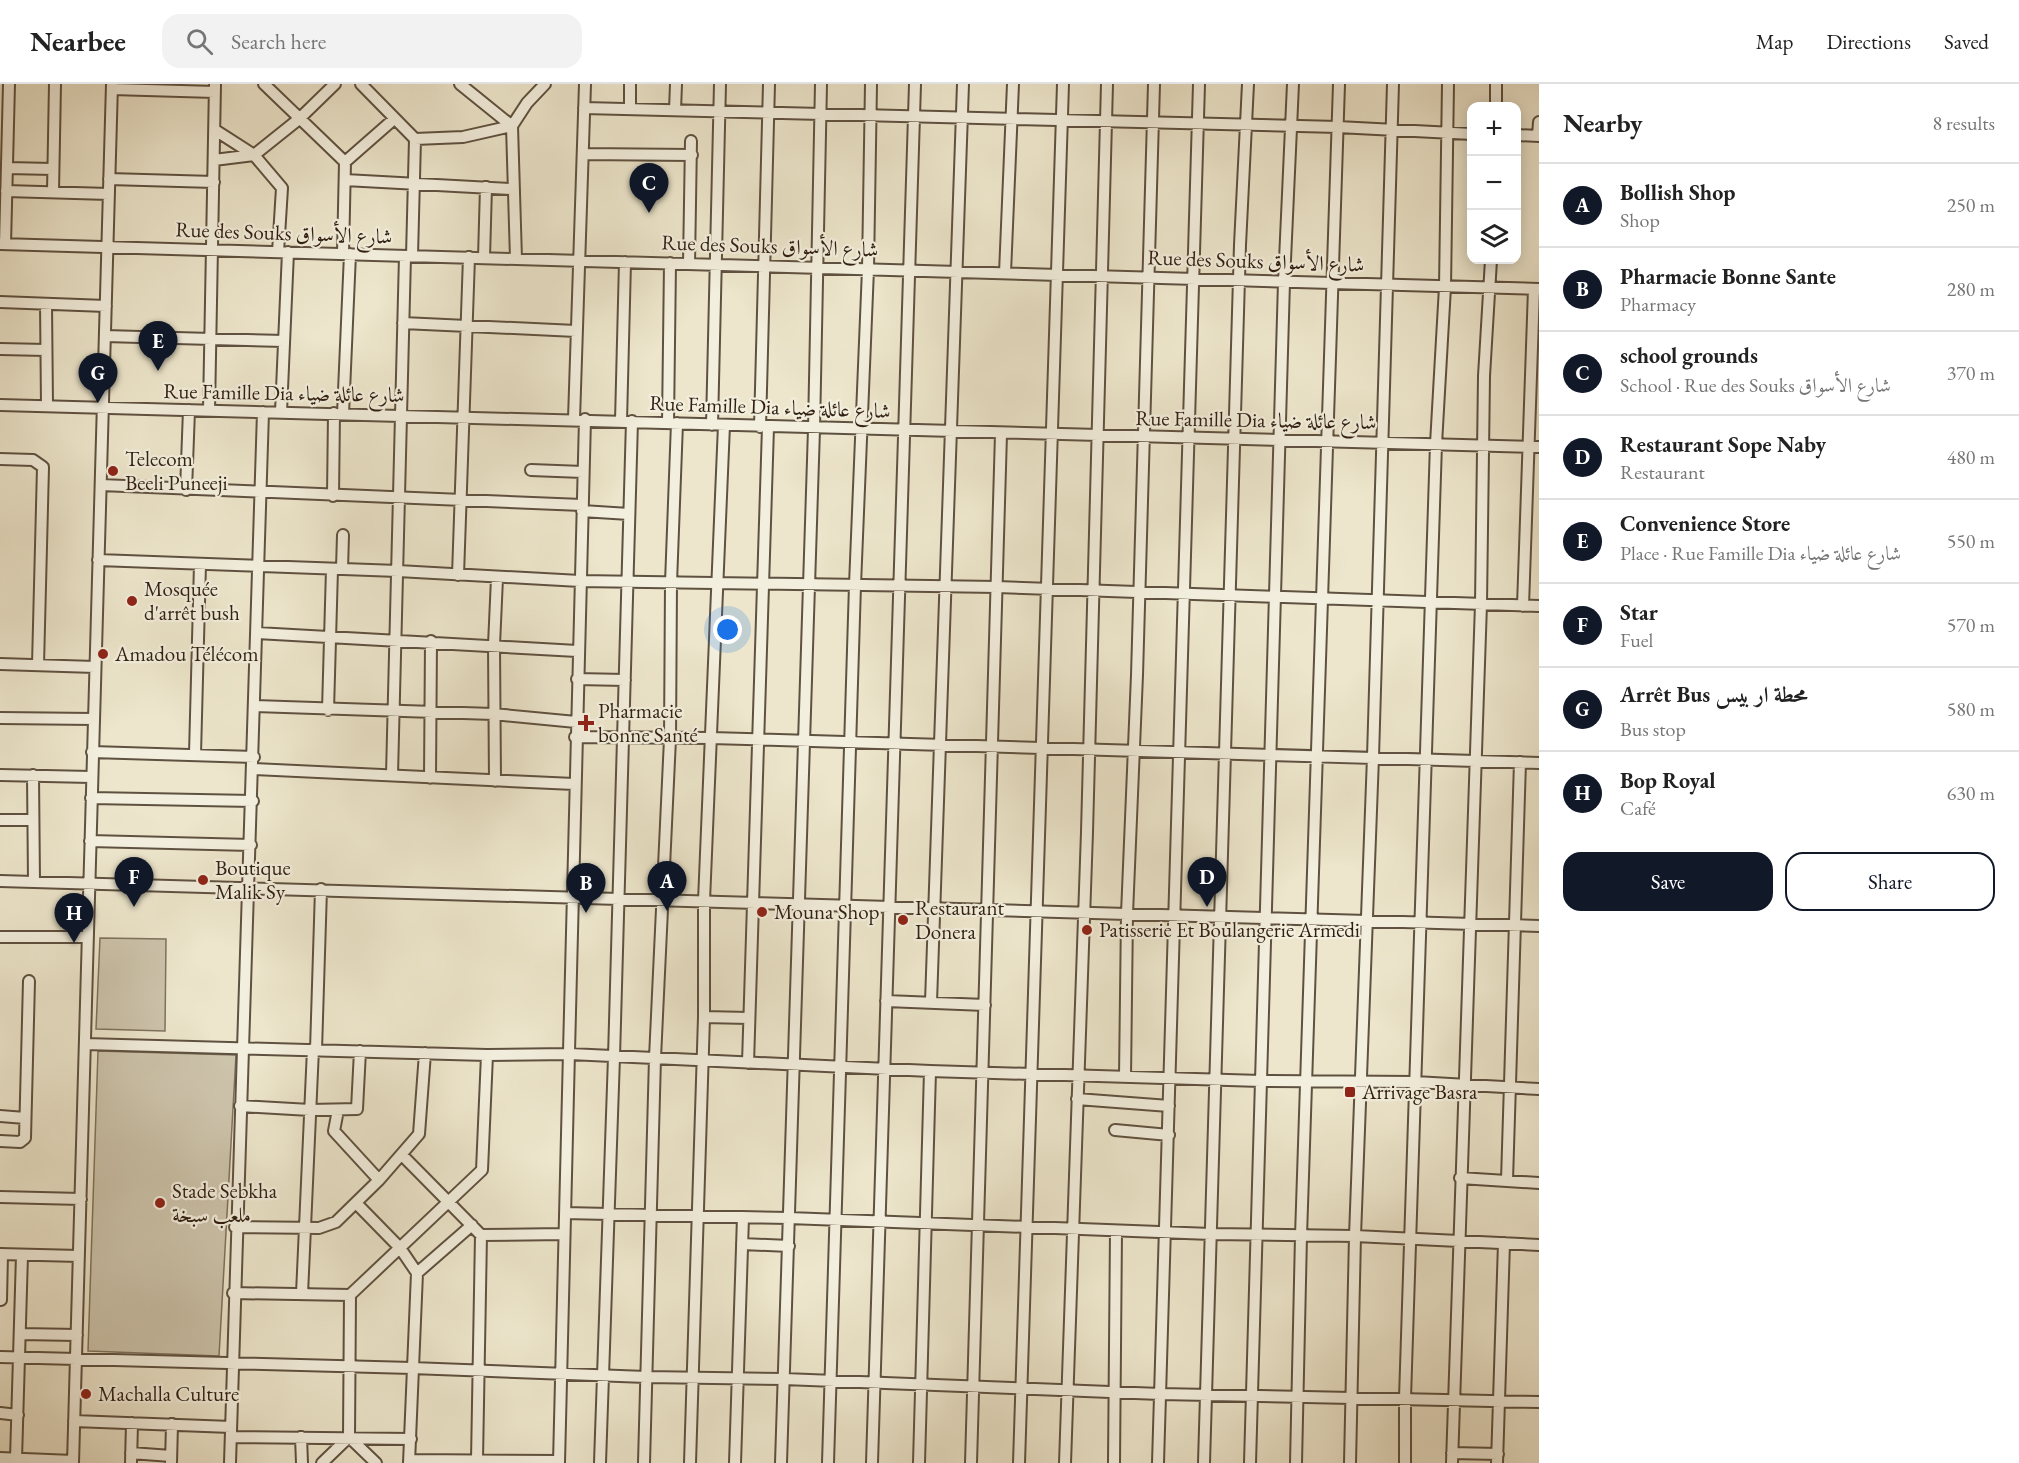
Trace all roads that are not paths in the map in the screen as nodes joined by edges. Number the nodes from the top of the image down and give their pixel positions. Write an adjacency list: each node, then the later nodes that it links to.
1 (9, 84): 30 (street)
2 (55, 84): 67 (street)
3 (264, 84): 41 (street)
4 (335, 84): 41 (street)
5 (361, 84): 42 (street)
6 (460, 84): 51 (street)
7 (545, 84): 51 (street)
8 (585, 84): 32 (street)
9 (630, 84): 33 (street)
10 (676, 84): 34 (street)
11 (720, 84): 35 (street)
12 (769, 84): 36 (street)
13 (821, 84): 37 (street)
14 (871, 84): 38 (street)
15 (915, 84): 39 (street)
16 (963, 84): 40 (street)
17 (1013, 84): 43 (street)
18 (1063, 84): 44 (street)
19 (1107, 84): 45 (street)
20 (1154, 84): 46 (street)
21 (1199, 84): 48 (street)
22 (1248, 84): 49 (street)
23 (1293, 84): 50 (street)
24 (1339, 84): 52 (street)
25 (1393, 84): 54 (street)
26 (1448, 84): 55 (street)
27 (1496, 84): 31 (street)
28 (112, 87): 29 (street); 68 (street)
29 (215, 88): 53 (street)
30 (4, 101): 66 (street)
31 (1496, 102)
32 (584, 108): 33 (street); 61 (street)
33 (630, 109): 34 (street)
34 (675, 110): 35 (street)
35 (720, 111): 36 (street); 90 (street)
36 (768, 112): 37 (street); 92 (street)
37 (820, 114): 38 (street); 93 (street)
38 (870, 115): 39 (street); 94 (street)
39 (914, 116): 40 (street); 95 (street)
40 (962, 117): 43 (street); 96 (street)
41 (299, 119): 62 (street); 65 (street)
42 (394, 119): 59 (street); 65 (street)
43 (1011, 119): 44 (street); 97 (street)
44 (1061, 120): 45 (street); 98 (street)
45 (1105, 121): 46 (street); 99 (street)
46 (1152, 122): 48 (street); 100 (street)
47 (1539, 122): 58 (street)
48 (1197, 123): 49 (street); 101 (street)
49 (1246, 124): 50 (street); 102 (street)
50 (1290, 125): 52 (street); 103 (street)
51 (512, 126): 59 (street); 73 (street)
52 (1338, 127): 54 (street); 104 (street)
53 (215, 130): 62 (street); 64 (street)
54 (1392, 131): 55 (street); 105 (street)
55 (1447, 134): 56 (street); 106 (street)
56 (1467, 134)
57 (1521, 135): 58 (street)
58 (1539, 136)
59 (415, 139): 71 (street)
60 (692, 141): 63 (street)
61 (583, 154): 63 (street); 86 (street)
62 (254, 155): 64 (street); 80 (street)
63 (692, 155): 89 (street)
64 (214, 160): 70 (street)
65 (345, 162): 69 (street)
66 (7, 168): 67 (street); 74 (street)
67 (53, 169): 75 (street)
68 (109, 179): 70 (street); 76 (street)
69 (345, 180): 71 (street); 81 (street)
70 (214, 182): 79 (street)
71 (415, 182): 72 (street); 82 (street)
72 (486, 187): 73 (street); 84 (street)
73 (512, 189): 85 (street)
74 (6, 191): 75 (street); 77 (street)
75 (53, 192): 76 (street)
76 (109, 194): 78 (street)
77 (3, 244): 78 (street, Rue des Souks شارع الأسواق)
78 (107, 247): 79 (street, Rue des Souks شارع الأسواق); 111 (street)
79 (212, 249): 80 (street, Rue des Souks شارع الأسواق); 116 (street)
80 (283, 252): 81 (street, Rue des Souks شارع الأسواق); 117 (street)
81 (347, 254): 82 (street, Rue des Souks شارع الأسواق); 127 (street)
82 (408, 256): 83 (street, Rue des Souks شارع الأسواق); 112 (street)
83 (469, 257): 84 (street, Rue des Souks شارع الأسواق); 113 (street)
84 (484, 258): 85 (street, Rue des Souks شارع الأسواق)
85 (516, 259): 86 (street, Rue des Souks شارع الأسواق)
86 (579, 260): 87 (street, Rue des Souks شارع الأسواق); 114 (street)
87 (625, 262): 88 (street, Rue des Souks شارع الأسواق); 131 (street)
88 (670, 263): 89 (street, Rue des Souks شارع الأسواق); 132 (street)
89 (689, 264): 90 (street, Rue des Souks شارع الأسواق)
90 (716, 264): 92 (street, Rue des Souks شارع الأسواق); 133 (street)
91 (1491, 264): 107 (street)
92 (764, 266): 93 (street, Rue des Souks شارع الأسواق); 135 (street)
93 (818, 267): 94 (street, Rue des Souks شارع الأسواق); 136 (street)
94 (868, 268): 95 (street, Rue des Souks شارع الأسواق); 137 (street)
95 (909, 270): 96 (street, Rue des Souks شارع الأسواق); 138 (street)
96 (956, 272): 97 (street, Rue des Souks شارع الأسواق); 139 (street)
97 (1005, 273): 98 (street, Rue des Souks شارع الأسواق)
98 (1056, 275): 99 (street, Rue des Souks شارع الأسواق); 141 (street)
99 (1100, 276): 100 (street, Rue des Souks شارع الأسواق); 142 (street)
100 (1147, 278): 101 (street, Rue des Souks شارع الأسواق); 143 (street)
101 (1193, 279): 102 (street, Rue des Souks شارع الأسواق); 144 (street)
102 (1238, 280): 103 (street, Rue des Souks شارع الأسواق); 145 (street)
103 (1284, 282): 104 (street, Rue des Souks شارع الأسواق); 146 (street)
104 (1331, 283): 105 (street, Rue des Souks شارع الأسواق); 147 (street)
105 (1388, 285): 106 (street, Rue des Souks شارع الأسواق); 148 (street)
106 (1445, 287): 107 (street, Rue des Souks شارع الأسواق); 149 (street)
107 (1490, 288): 108 (street, Rue des Souks شارع الأسواق); 150 (street)
108 (1536, 289): 151 (street)
109 (0, 302): 110 (street)
110 (46, 304): 111 (street); 119 (street)
111 (106, 306): 115 (street)
112 (403, 323): 113 (street); 128 (street)
113 (466, 325): 114 (street); 129 (street)
114 (576, 331): 130 (street)
115 (105, 336): 116 (street); 122 (street)
116 (211, 339): 117 (street); 124 (street)
117 (284, 341): 126 (street)
118 (0, 349): 119 (street)
119 (46, 350): 121 (street)
120 (0, 405): 121 (street, Rue Famille Dia شارع عائلة ضياء)
121 (47, 406): 122 (street, Rue Famille Dia شارع عائلة ضياء)
122 (103, 408): 123 (street, Rue Famille Dia شارع عائلة ضياء); 155 (street)
123 (189, 410): 124 (street, Rue Famille Dia شارع عائلة ضياء); 156 (street)
124 (209, 410): 125 (street, Rue Famille Dia شارع عائلة ضياء)
125 (263, 412): 126 (street, Rue Famille Dia شارع عائلة ضياء); 157 (street)
126 (280, 412): 127 (street, Rue Famille Dia شارع عائلة ضياء)
127 (339, 413): 128 (street, Rue Famille Dia شارع عائلة ضياء); 158 (street)
128 (401, 415): 129 (street, Rue Famille Dia شارع عائلة ضياء); 159 (street)
129 (463, 416): 130 (street, Rue Famille Dia شارع عائلة ضياء); 160 (street)
130 (579, 419): 131 (street, Rue Famille Dia شارع عائلة ضياء); 154 (street)
131 (627, 421): 132 (street, Rue Famille Dia شارع عائلة ضياء); 162 (street)
132 (672, 423): 133 (street, Rue Famille Dia شارع عائلة ضياء); 173 (street)
133 (712, 425): 134 (street, Rue Famille Dia شارع عائلة ضياء)
134 (724, 425): 135 (street, Rue Famille Dia شارع عائلة ضياء); 174 (street)
135 (764, 427): 136 (street, Rue Famille Dia شارع عائلة ضياء); 175 (street)
136 (814, 429): 137 (street, Rue Famille Dia شارع عائلة ضياء); 176 (street)
137 (863, 430): 138 (street, Rue Famille Dia شارع عائلة ضياء); 177 (street)
138 (904, 431): 139 (street, Rue Famille Dia شارع عائلة ضياء); 178 (street)
139 (951, 432): 140 (street, Rue Famille Dia شارع عائلة ضياء); 179 (street)
140 (1001, 434): 141 (street, Rue Famille Dia شارع عائلة ضياء); 180 (street)
141 (1050, 435): 142 (street, Rue Famille Dia شارع عائلة ضياء); 181 (street)
142 (1098, 436): 143 (street, Rue Famille Dia شارع عائلة ضياء); 182 (street)
143 (1142, 437): 144 (street, Rue Famille Dia شارع عائلة ضياء); 183 (street)
144 (1188, 438): 145 (street, Rue Famille Dia شارع عائلة ضياء); 184 (street)
145 (1235, 439): 146 (street, Rue Famille Dia شارع عائلة ضياء); 185 (street)
146 (1279, 440): 147 (street, Rue Famille Dia شارع عائلة ضياء); 186 (street)
147 (1326, 441): 148 (street, Rue Famille Dia شارع عائلة ضياء); 187 (street)
148 (1382, 443): 149 (street, Rue Famille Dia شارع عائلة ضياء); 188 (street)
149 (1436, 444): 150 (street, Rue Famille Dia شارع عائلة ضياء); 189 (street)
150 (1482, 445): 151 (street, Rue Famille Dia شارع عائلة ضياء); 190 (street)
151 (1533, 446): 191 (street)
152 (0, 459): 200 (street)
153 (531, 470): 154 (street)
154 (583, 472): 161 (street)
155 (101, 486): 156 (street); 164 (street)
156 (186, 490): 157 (street)
157 (260, 493): 158 (street); 166 (street)
158 (333, 496): 159 (street)
159 (399, 498): 160 (street); 168 (street)
160 (460, 501): 161 (street); 169 (street)
161 (582, 508): 162 (street); 171 (street)
162 (629, 514): 172 (street)
163 (343, 535): 167 (street)
164 (98, 560): 165 (street); 201 (street)
165 (200, 564): 166 (street); 228 (street)
166 (259, 566): 167 (street); 193 (street)
167 (337, 569): 168 (street); 194 (street)
168 (398, 571): 169 (street); 195 (street)
169 (458, 574): 170 (street)
170 (497, 578): 171 (street); 197 (street)
171 (580, 581): 172 (street); 198 (street)
172 (627, 582): 173 (street); 203 (street)
173 (671, 583): 174 (street); 215 (street)
174 (717, 583): 175 (street); 213 (street)
175 (763, 584): 176 (street); 216 (street)
176 (809, 585): 177 (street); 217 (street)
177 (855, 585): 178 (street); 218 (street)
178 (899, 586): 179 (street); 219 (street)
179 (945, 586): 180 (street); 220 (street)
180 (997, 587): 181 (street); 221 (street)
181 (1047, 589): 182 (street); 222 (street)
182 (1094, 591): 183 (street); 223 (street)
183 (1139, 592): 184 (street); 224 (street)
184 (1185, 594): 185 (street); 226 (street)
185 (1231, 596): 186 (street); 227 (street)
186 (1275, 598): 187 (street); 229 (street)
187 (1321, 599): 188 (street); 230 (street)
188 (1378, 601): 189 (street); 232 (street)
189 (1433, 603): 190 (street); 233 (street)
190 (1480, 604): 191 (street); 234 (street)
191 (1523, 606): 192 (street)
192 (1539, 606)
193 (257, 633): 194 (street); 204 (street)
194 (330, 636): 195 (street); 205 (street)
195 (395, 639): 196 (street); 206 (street)
196 (431, 641): 197 (street); 207 (street)
197 (494, 645): 198 (street); 208 (street)
198 (577, 651): 202 (street)
199 (0, 664): 200 (street)
200 (38, 665): 201 (street)
201 (95, 667): 210 (street)
202 (577, 679): 203 (street); 211 (street)
203 (625, 680): 214 (street)
204 (255, 706): 205 (street); 231 (street)
205 (328, 710): 206 (street)
206 (395, 711): 207 (street); 239 (street)
207 (432, 712): 208 (street); 242 (street)
208 (493, 714): 211 (street); 243 (street)
209 (0, 718): 210 (street)
210 (94, 719): 225 (street)
211 (576, 722): 212 (street)
212 (574, 737): 214 (street); 244 (street)
213 (711, 738): 215 (street); 216 (street); 259 (street)
214 (623, 739): 215 (street); 257 (street)
215 (670, 739): 258 (street)
216 (757, 739): 217 (street); 260 (street)
217 (804, 741): 218 (street); 261 (street)
218 (850, 742): 219 (street); 262 (street)
219 (894, 743): 220 (street); 263 (street)
220 (939, 745): 221 (street); 264 (street)
221 (992, 746): 222 (street); 265 (street)
222 (1042, 748): 223 (street); 266 (street)
223 (1088, 749): 224 (street); 267 (street)
224 (1134, 750): 226 (street); 268 (street)
225 (92, 752): 228 (street); 241 (street)
226 (1179, 752): 227 (street); 269 (street)
227 (1226, 753): 229 (street); 270 (street)
228 (195, 754): 231 (street)
229 (1270, 754): 230 (street); 271 (street)
230 (1317, 756): 232 (street); 272 (street)
231 (254, 757): 237 (street)
232 (1373, 757): 233 (street); 273 (street)
233 (1428, 759): 234 (street); 274 (street)
234 (1475, 761): 235 (street); 276 (street)
235 (1520, 762): 236 (street); 275 (street)
236 (1539, 763)
237 (253, 769): 239 (street); 246 (street)
238 (0, 775): 240 (street)
239 (392, 775): 242 (street)
240 (33, 776): 241 (street); 248 (street)
241 (91, 777): 245 (street)
242 (430, 778): 243 (street)
243 (495, 781): 244 (street)
244 (574, 784): 256 (street)
245 (91, 798): 246 (street); 249 (street)
246 (252, 801): 250 (street)
247 (0, 820): 248 (street)
248 (32, 820): 252 (street)
249 (90, 841): 250 (street); 253 (street)
250 (251, 845): 254 (street)
251 (0, 880): 252 (street)
252 (34, 882): 253 (street)
253 (89, 883): 254 (street); 278 (street)
254 (250, 888): 255 (street); 287 (street)
255 (321, 889): 256 (street); 288 (street)
256 (572, 896): 257 (street); 291 (street)
257 (619, 897): 258 (street); 293 (street)
258 (664, 900): 259 (street); 294 (street)
259 (704, 901): 260 (street); 284 (street)
260 (753, 902): 261 (street); 285 (street)
261 (799, 904): 262 (street); 297 (street)
262 (845, 905): 263 (street); 298 (street)
263 (889, 906): 264 (street); 281 (street)
264 (934, 908): 265 (street); 282 (street)
265 (988, 909): 266 (street); 283 (street)
266 (1036, 911): 267 (street); 302 (street)
267 (1083, 913): 268 (street); 303 (street)
268 (1127, 914): 269 (street); 304 (street)
269 (1176, 916): 270 (street); 305 (street)
270 (1221, 917): 271 (street); 306 (street)
271 (1266, 919): 272 (street); 307 (street)
272 (1311, 920): 273 (street); 309 (street)
273 (1366, 922): 274 (street); 308 (street)
274 (1421, 924): 276 (street); 310 (street)
275 (1515, 924): 276 (street); 277 (street); 312 (street)
276 (1468, 925): 311 (street)
277 (1539, 926)
278 (88, 936): 279 (street); 286 (street)
279 (0, 937)
280 (29, 981): 320 (street)
281 (886, 1000): 282 (street); 299 (street)
282 (931, 1002): 283 (street)
283 (985, 1005): 301 (street)
284 (704, 1017): 285 (street); 295 (street)
285 (748, 1018): 296 (street)
286 (85, 1044): 287 (street); 330 (street)
287 (242, 1048): 288 (street); 315 (street)
288 (314, 1050): 289 (street); 317 (street)
289 (360, 1051): 290 (street); 318 (street)
290 (425, 1053): 292 (street); 324 (street)
291 (570, 1054): 292 (street); 293 (street); 333 (street)
292 (487, 1055): 332 (street)
293 (614, 1057): 294 (street); 334 (street)
294 (655, 1058): 295 (street); 335 (street)
295 (703, 1060): 296 (street); 336 (street)
296 (748, 1064): 297 (street)
297 (794, 1065): 298 (street); 338 (street)
298 (840, 1067): 299 (street); 339 (street)
299 (884, 1068): 300 (street); 340 (street)
300 (930, 1071): 301 (street); 341 (street)
301 (983, 1073): 302 (street); 344 (street)
302 (1034, 1075): 303 (street); 346 (street)
303 (1078, 1075): 304 (street); 314 (street)
304 (1125, 1077): 305 (street)
305 (1170, 1077): 306 (street); 316 (street)
306 (1214, 1080): 307 (street); 351 (street)
307 (1261, 1081): 309 (street); 352 (street)
308 (1362, 1081): 309 (street); 310 (street); 355 (street)
309 (1307, 1082): 354 (street)
310 (1416, 1082): 311 (street); 356 (street)
311 (1463, 1084): 312 (street); 325 (street)
312 (1512, 1089): 313 (street); 327 (street)
313 (1539, 1089)
314 (1077, 1100): 316 (street); 347 (street)
315 (240, 1106): 317 (street); 343 (street)
316 (1169, 1106): 322 (street)
317 (310, 1110): 318 (street); 345 (street)
318 (338, 1110): 326 (street)
319 (0, 1116): 320 (street)
320 (25, 1118): 323 (street)
321 (1115, 1130): 322 (street)
322 (1169, 1135): 349 (street)
323 (0, 1141)
324 (402, 1155): 326 (street); 332 (street)
325 (1460, 1178): 327 (street); 357 (street)
326 (379, 1180): 331 (street)
327 (1507, 1180): 328 (street)
328 (1539, 1183)
329 (0, 1197): 330 (street)
330 (81, 1199): 365 (street)
331 (356, 1203): 345 (street); 362 (street)
332 (449, 1203): 342 (street); 362 (street)
333 (565, 1213): 334 (street); 350 (street)
334 (608, 1214): 335 (street); 382 (street)
335 (651, 1215): 336 (street); 383 (street)
336 (699, 1216): 337 (street); 384 (street)
337 (743, 1217): 338 (street); 359 (street)
338 (789, 1218): 339 (street); 361 (street)
339 (834, 1220): 340 (street); 387 (street)
340 (880, 1222): 341 (street); 388 (street)
341 (925, 1224): 344 (street); 389 (street)
342 (472, 1226): 353 (street); 366 (street)
343 (236, 1227): 345 (street); 367 (street)
344 (979, 1227): 346 (street); 390 (street)
345 (305, 1228): 368 (street)
346 (1026, 1228): 347 (street); 391 (street)
347 (1072, 1230): 348 (street); 392 (street)
348 (1116, 1231): 349 (street); 393 (street)
349 (1163, 1232): 351 (street); 394 (street)
350 (564, 1234): 353 (street); 381 (street)
351 (1211, 1234): 352 (street); 395 (street)
352 (1257, 1234): 354 (street); 396 (street)
353 (481, 1235): 380 (street)
354 (1301, 1236): 355 (street); 397 (street)
355 (1355, 1236): 356 (street); 398 (street)
356 (1412, 1239): 357 (street); 399 (street)
357 (1458, 1241): 358 (street); 400 (street)
358 (1504, 1243): 360 (street); 401 (street)
359 (742, 1244): 361 (street); 385 (street)
360 (1539, 1245)
361 (789, 1246): 386 (street)
362 (399, 1248): 366 (street); 369 (street)
363 (1, 1254): 364 (street); 370 (street)
364 (22, 1255): 365 (street); 371 (street)
365 (79, 1256): 373 (street)
366 (417, 1273): 379 (street)
367 (233, 1293): 368 (street); 377 (street)
368 (302, 1294): 369 (street)
369 (350, 1295): 378 (street)
370 (1, 1300): 371 (street)
371 (21, 1301): 372 (street)
372 (20, 1334): 373 (street); 375 (street)
373 (76, 1335): 376 (street)
374 (0, 1357): 375 (street)
375 (19, 1358): 376 (street); 404 (street)
376 (76, 1359): 377 (street); 405 (street)
377 (232, 1363): 378 (street); 408 (street)
378 (350, 1366): 379 (street); 410 (street)
379 (412, 1368): 380 (street); 411 (street)
380 (478, 1370): 381 (street); 418 (street)
381 (561, 1373): 382 (street); 421 (street)
382 (603, 1375): 383 (street); 426 (street)
383 (646, 1377): 384 (street); 427 (street)
384 (692, 1378): 385 (street); 428 (street)
385 (738, 1379): 386 (street); 429 (street)
386 (784, 1379): 387 (street); 430 (street)
387 (830, 1382): 388 (street); 431 (street)
388 (875, 1384): 389 (street); 432 (street)
389 (922, 1384): 390 (street); 433 (street)
390 (975, 1386): 391 (street); 434 (street)
391 (1023, 1388): 392 (street); 435 (street)
392 (1067, 1391): 393 (street); 436 (street)
393 (1114, 1392): 394 (street); 437 (street)
394 (1160, 1394): 395 (street); 438 (street)
395 (1206, 1395): 396 (street); 439 (street)
396 (1251, 1395): 397 (street); 440 (street)
397 (1298, 1396): 398 (street); 441 (street)
398 (1353, 1396): 399 (street); 442 (street)
399 (1405, 1398): 400 (street); 443 (street)
400 (1452, 1399): 401 (street); 414 (street)
401 (1499, 1401): 402 (street); 417 (street)
402 (1539, 1402)
403 (0, 1413): 404 (street)
404 (18, 1415): 415 (street)
405 (74, 1421): 406 (street); 420 (street)
406 (132, 1422): 407 (street); 413 (street)
407 (172, 1424): 408 (street); 416 (street)
408 (231, 1432): 409 (street); 422 (street)
409 (301, 1437): 410 (street); 423 (street)
410 (349, 1437): 411 (street); 424 (street); 425 (street)
411 (411, 1439): 419 (street)
412 (0, 1458): 415 (street)
413 (131, 1458): 416 (street)
414 (1452, 1458): 417 (street)
415 (16, 1459): 420 (street)
416 (171, 1459)
417 (1497, 1459)
418 (477, 1460): 419 (street); 421 (street)
419 (410, 1461)
420 (73, 1462)
421 (559, 1462)
422 (230, 1463)
423 (302, 1463)
424 (322, 1463)
425 (376, 1463)
426 (600, 1463)
427 (644, 1463)
428 (690, 1463)
429 (735, 1463)
430 (781, 1463)
431 (828, 1463)
432 (872, 1463)
433 (919, 1463)
434 (971, 1463)
435 (1019, 1463)
436 (1065, 1463)
437 (1114, 1463)
438 (1158, 1463)
439 (1204, 1463)
440 (1250, 1463)
441 (1296, 1463)
442 (1350, 1463)
443 (1405, 1463)

